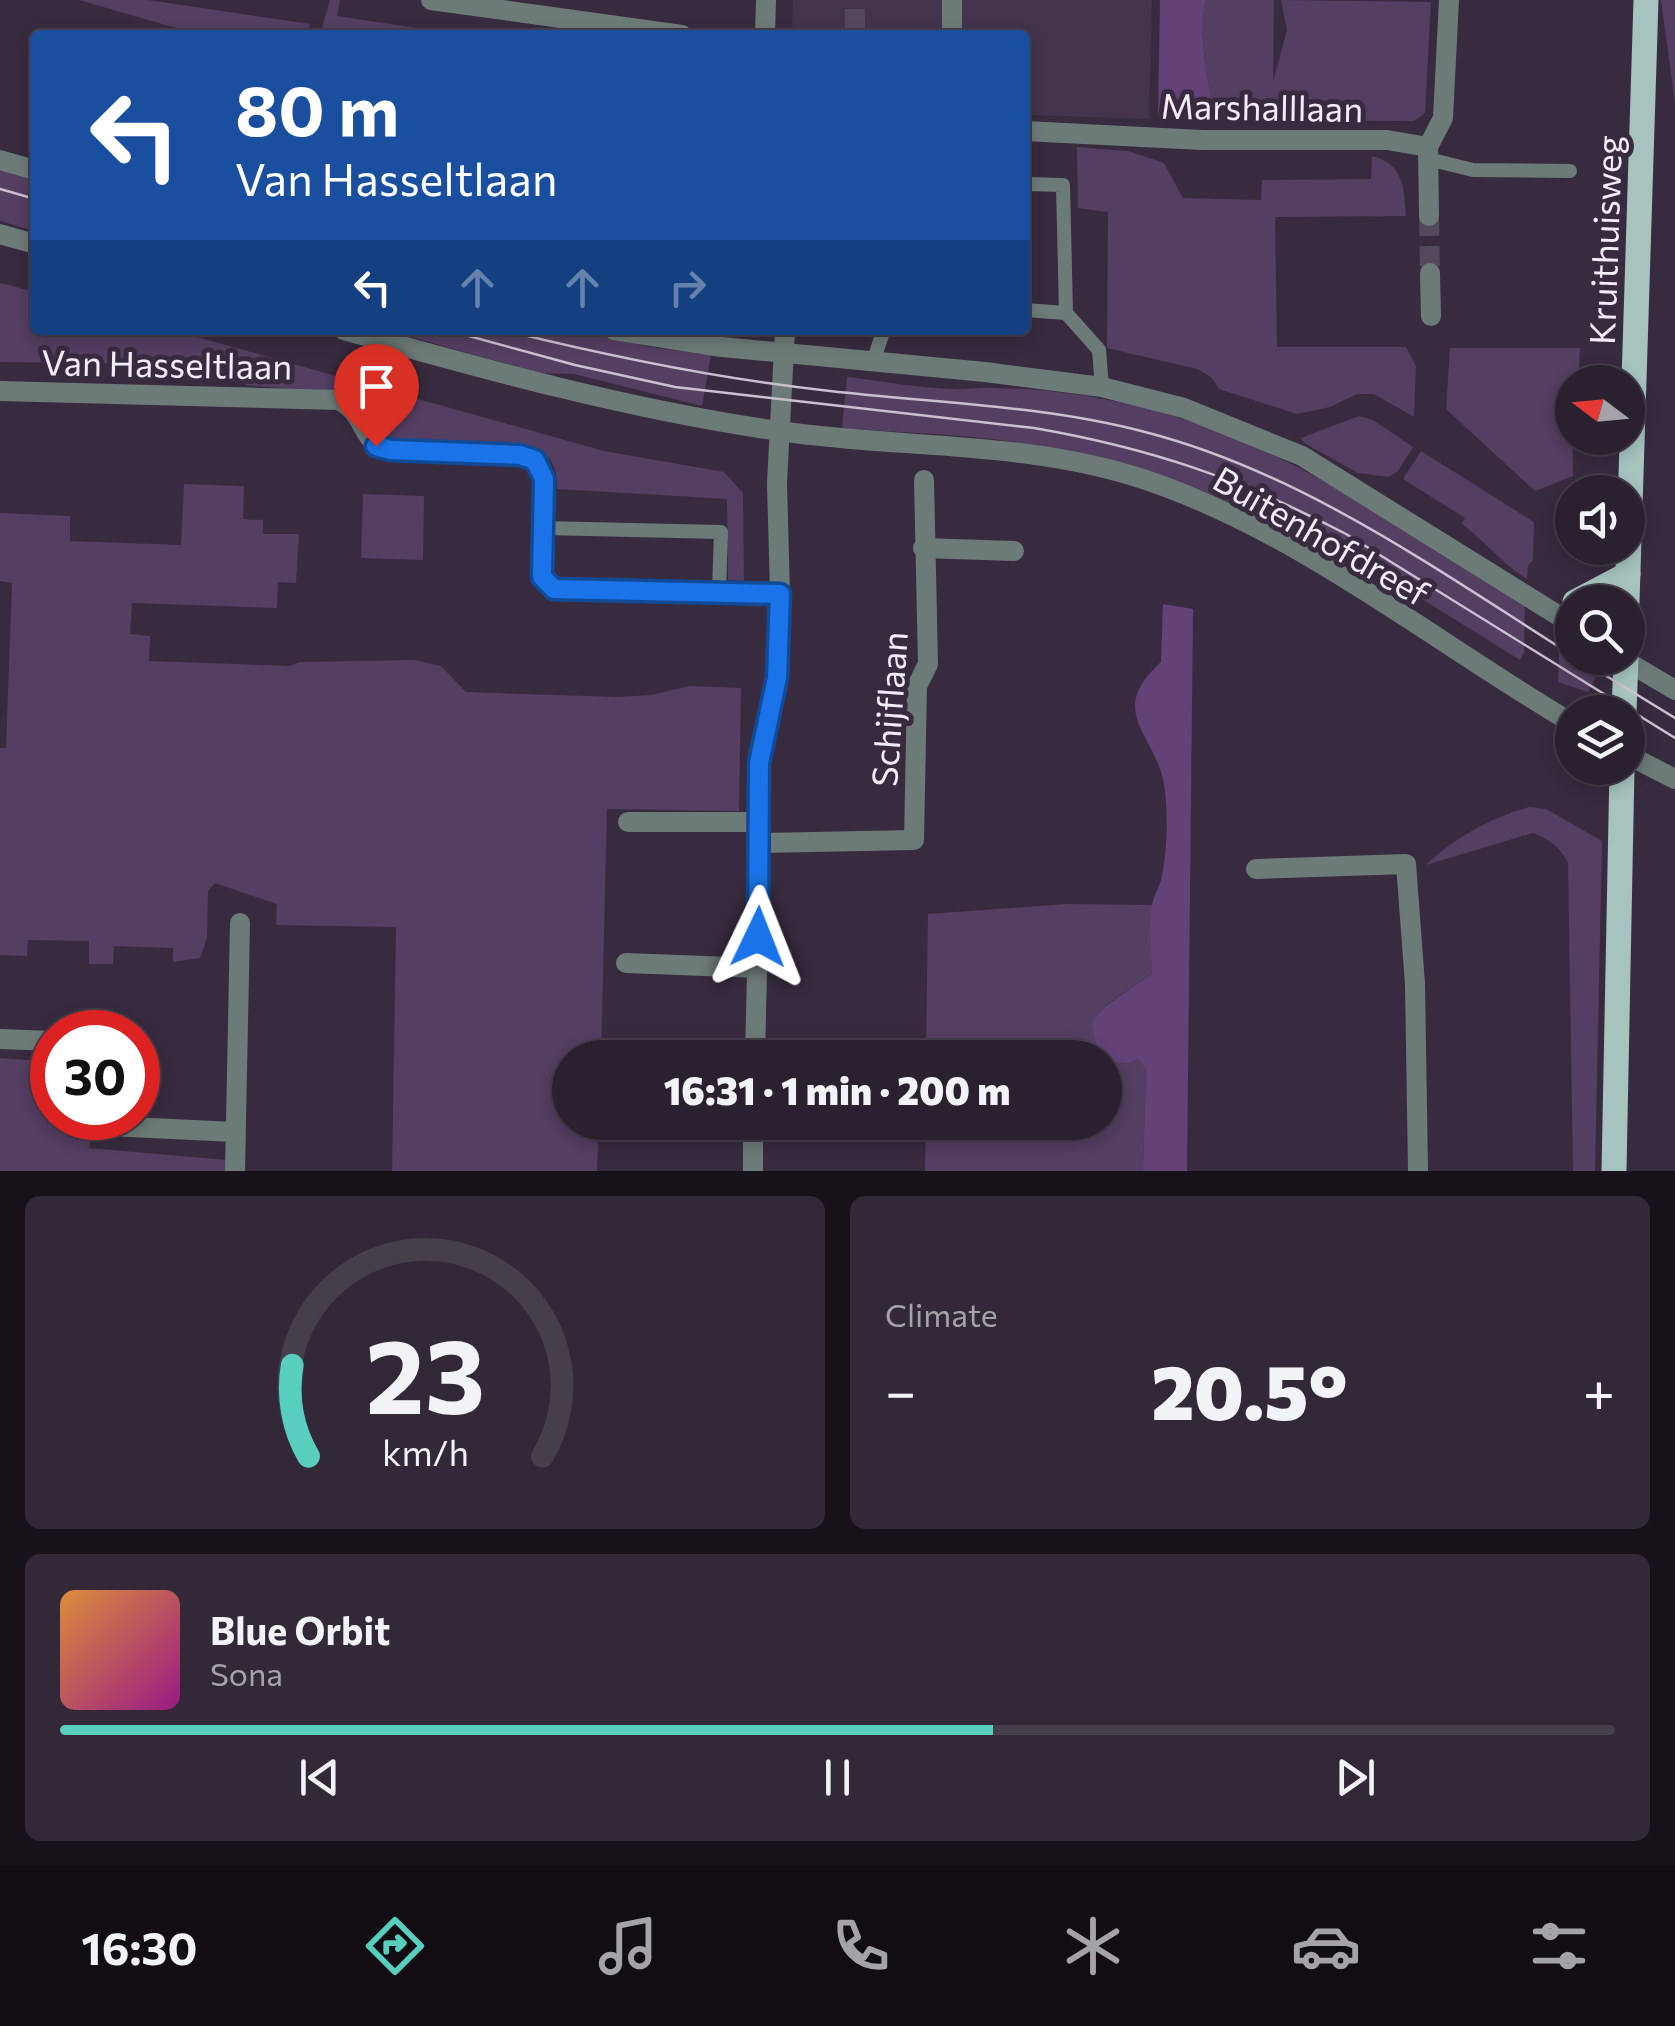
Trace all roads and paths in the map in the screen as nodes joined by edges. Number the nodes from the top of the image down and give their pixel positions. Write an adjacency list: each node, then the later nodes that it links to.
1 (430, 0): 6 (street)
2 (766, 0): 7 (street)
3 (952, 0): 8 (street)
4 (1449, 0): 10 (street)
5 (1646, 0): 35 (main road, Kruithuisweg)
6 (646, 30)
7 (765, 30)
8 (952, 30)
9 (1030, 131): 10 (street, Marshalllaan)
10 (1428, 153): 13 (lane); 15 (street)
11 (0, 160): 12 (street)
12 (30, 169)
13 (1570, 171)
14 (1030, 184): 20 (lane)
15 (1429, 216)
16 (0, 234): 17 (street)
17 (30, 243)
18 (1430, 273): 21 (street)
19 (1030, 310): 20 (lane)
20 (1066, 313): 28 (lane)
21 (1431, 316)
22 (362, 335): 30 (street, Buitenhofdreef)
23 (651, 335): 26 (street, Buitenhofdreef)
24 (785, 335): 26 (street)
25 (882, 335): 27 (lane)
26 (786, 353): 27 (street, Buitenhofdreef); 30 (street)
27 (873, 361): 28 (street, Buitenhofdreef)
28 (1102, 388): 40 (street, Buitenhofdreef)
29 (0, 391): 32 (street, Van Hasseltlaan)
30 (781, 432): 39 (street); 43 (street, Buitenhofdreef)
31 (924, 480): 33 (street, Schijflaan)
32 (544, 528): 38 (street, Van Hasseltlaan); 38 (lane)
33 (923, 548): 34 (street); 48 (street, Schijflaan)
34 (1014, 551)
35 (1628, 574): 36 (main road); 37 (main road, Kruithuisweg)
36 (1606, 585)
37 (1628, 585)
38 (720, 592): 39 (street, Van Hasseltlaan)
39 (780, 594): 48 (street)
40 (1555, 599)
41 (1645, 672): 42 (street)
42 (1675, 690)
43 (1555, 712)
44 (1645, 764): 45 (street)
45 (1675, 779)
46 (1622, 785): 62 (main road)
47 (628, 822): 48 (street)
48 (760, 832): 52 (street)
49 (1256, 868): 61 (street)
50 (240, 924): 57 (street)
51 (626, 963): 52 (street)
52 (757, 968): 55 (street)
53 (0, 1039): 54 (street)
54 (30, 1040)
55 (755, 1040)
56 (160, 1128): 57 (street)
57 (234, 1132): 59 (street)
58 (753, 1140): 60 (street)
59 (235, 1171)
60 (752, 1171)
61 (1418, 1171)
62 (1614, 1171)

